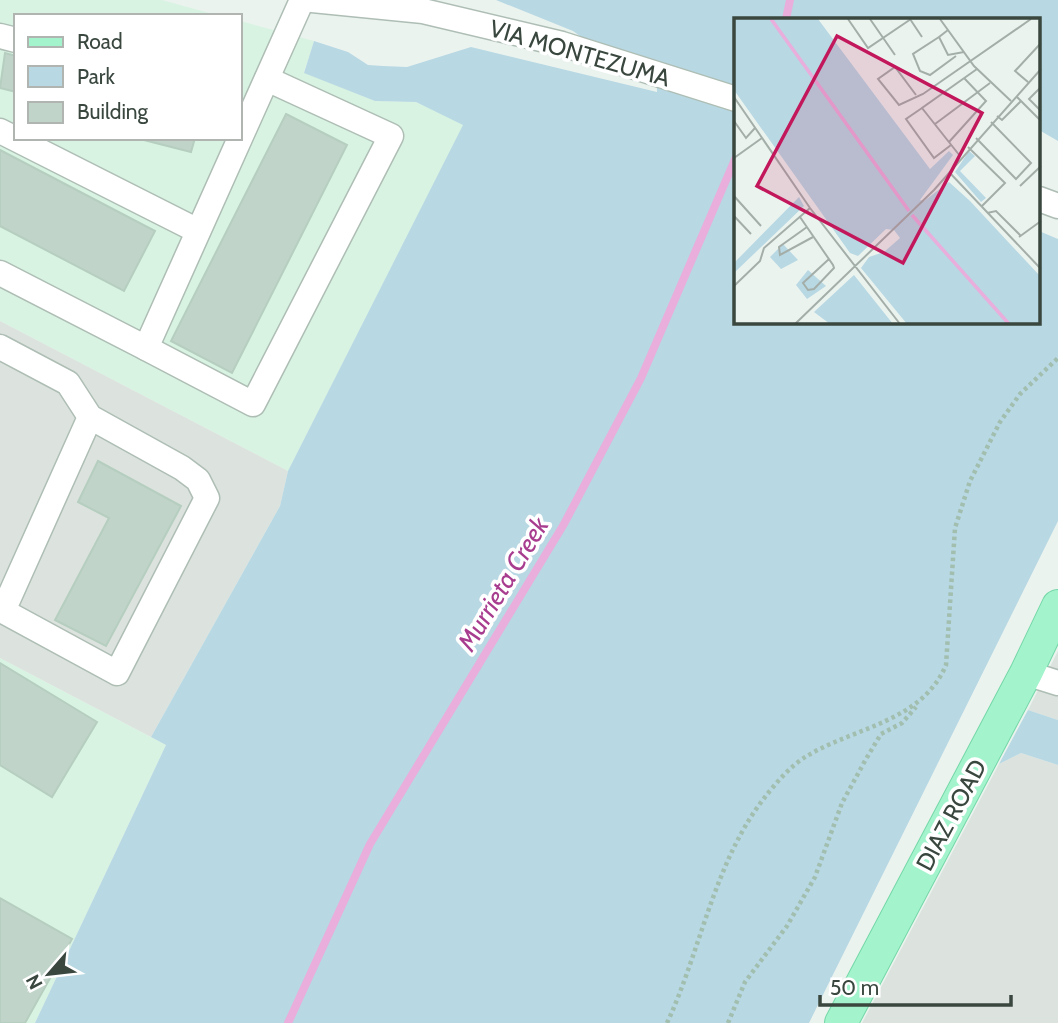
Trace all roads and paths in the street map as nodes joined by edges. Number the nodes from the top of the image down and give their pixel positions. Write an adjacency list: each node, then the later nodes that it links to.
1 (302, 0): 4 (street)
2 (312, 0): 3 (street)
3 (425, 6): 5 (street, VIA MONTEZUMA)
4 (267, 79): 6 (street); 14 (street)
5 (734, 98)
6 (248, 99)
7 (18, 140): 11 (street)
8 (232, 140): 11 (street)
9 (1040, 199): 10 (street)
10 (1058, 206)
11 (198, 231): 14 (street)
12 (0, 273): 14 (street)
13 (0, 347): 16 (street)
14 (146, 348)
15 (1058, 358): 20 (path)
16 (90, 417): 16 (street)
17 (1058, 606): 18 (main road, DIAZ ROAD)
18 (1026, 673): 19 (street); 23 (main road, DIAZ ROAD)
19 (1058, 683)
20 (919, 703): 21 (path); 22 (path)
21 (667, 1023)
22 (728, 1023)
23 (841, 1023)

